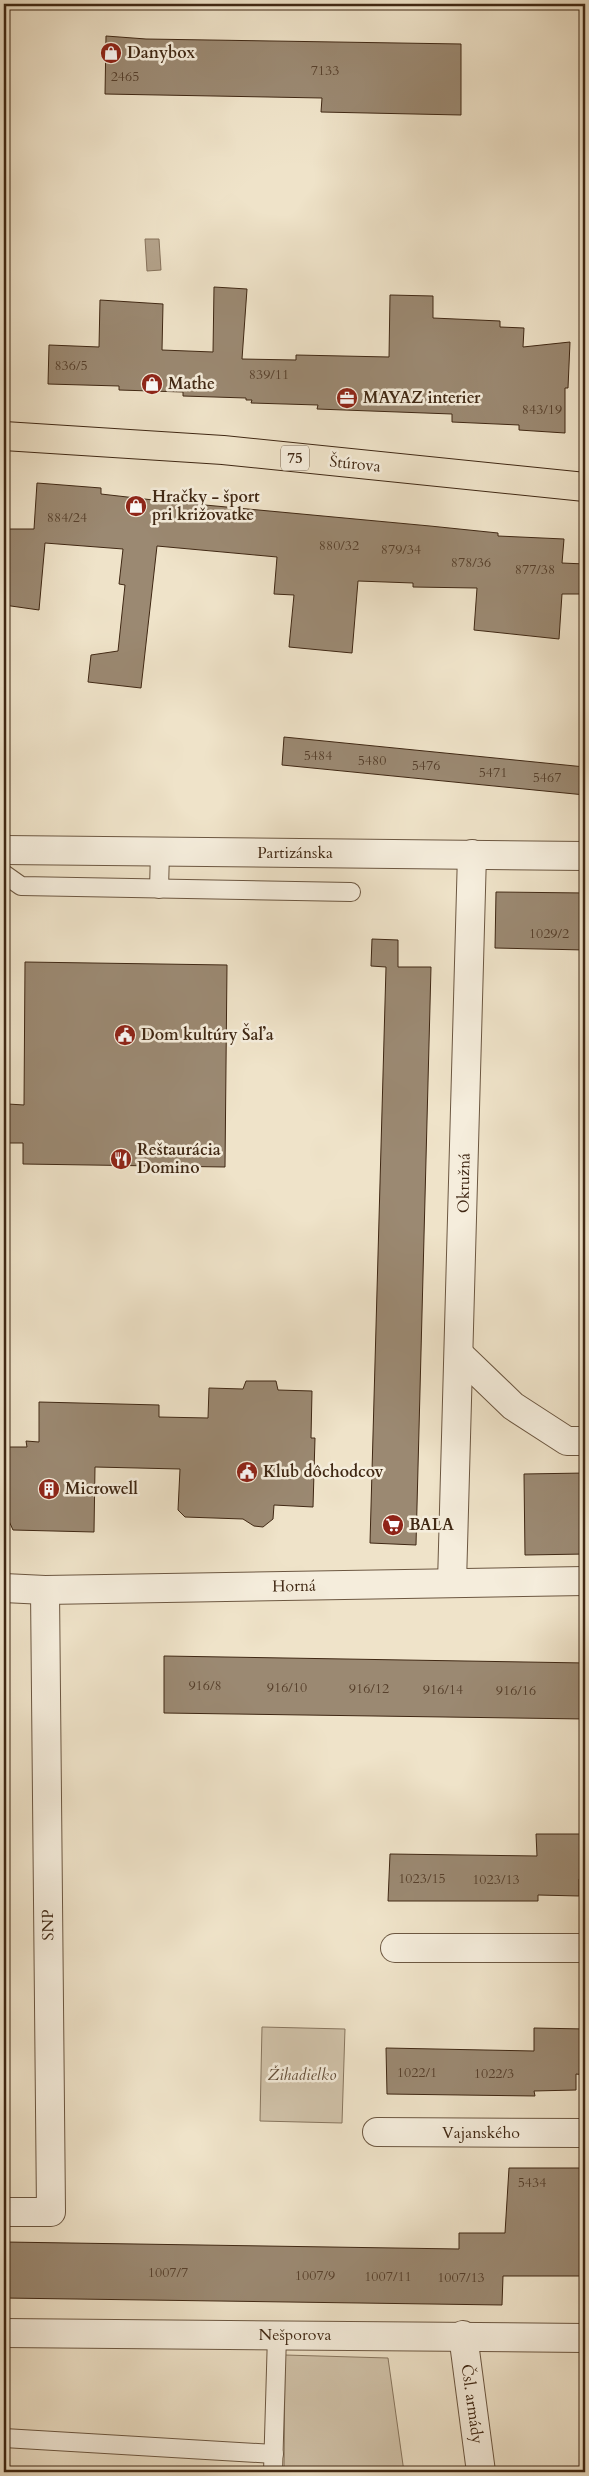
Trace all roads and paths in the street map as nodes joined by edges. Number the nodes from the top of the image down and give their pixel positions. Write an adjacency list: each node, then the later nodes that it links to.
1 (4, 436): 2 (main road, Štúrova / 75)
2 (585, 487)
3 (4, 850): 4 (street, Partizánska)
4 (160, 852): 5 (street, Partizánska); 8 (lane)
5 (472, 854): 6 (street, Partizánska); 10 (street, Okružná)
6 (585, 856)
7 (4, 874): 8 (lane)
8 (159, 888): 9 (lane)
9 (351, 892)
10 (459, 1354): 11 (street); 13 (street, Okružná)
11 (585, 1441)
12 (585, 1580): 13 (street, Horná)
13 (452, 1583): 15 (street, Horná)
14 (4, 1588): 15 (street, Horná)
15 (45, 1590): 20 (street, SNP)
16 (395, 1948): 17 (street)
17 (585, 1948)
18 (377, 2132): 19 (street, Vajanského)
19 (585, 2133)
20 (4, 2212)
21 (4, 2333): 22 (street, Nešporova)
22 (277, 2334): 23 (street, Nešporova); 26 (lane)
23 (463, 2336): 24 (street, Nešporova); 28 (street, Čsl. armády)
24 (585, 2338)
25 (4, 2438): 26 (lane)
26 (274, 2454): 27 (lane)
27 (273, 2472)
28 (481, 2472)

